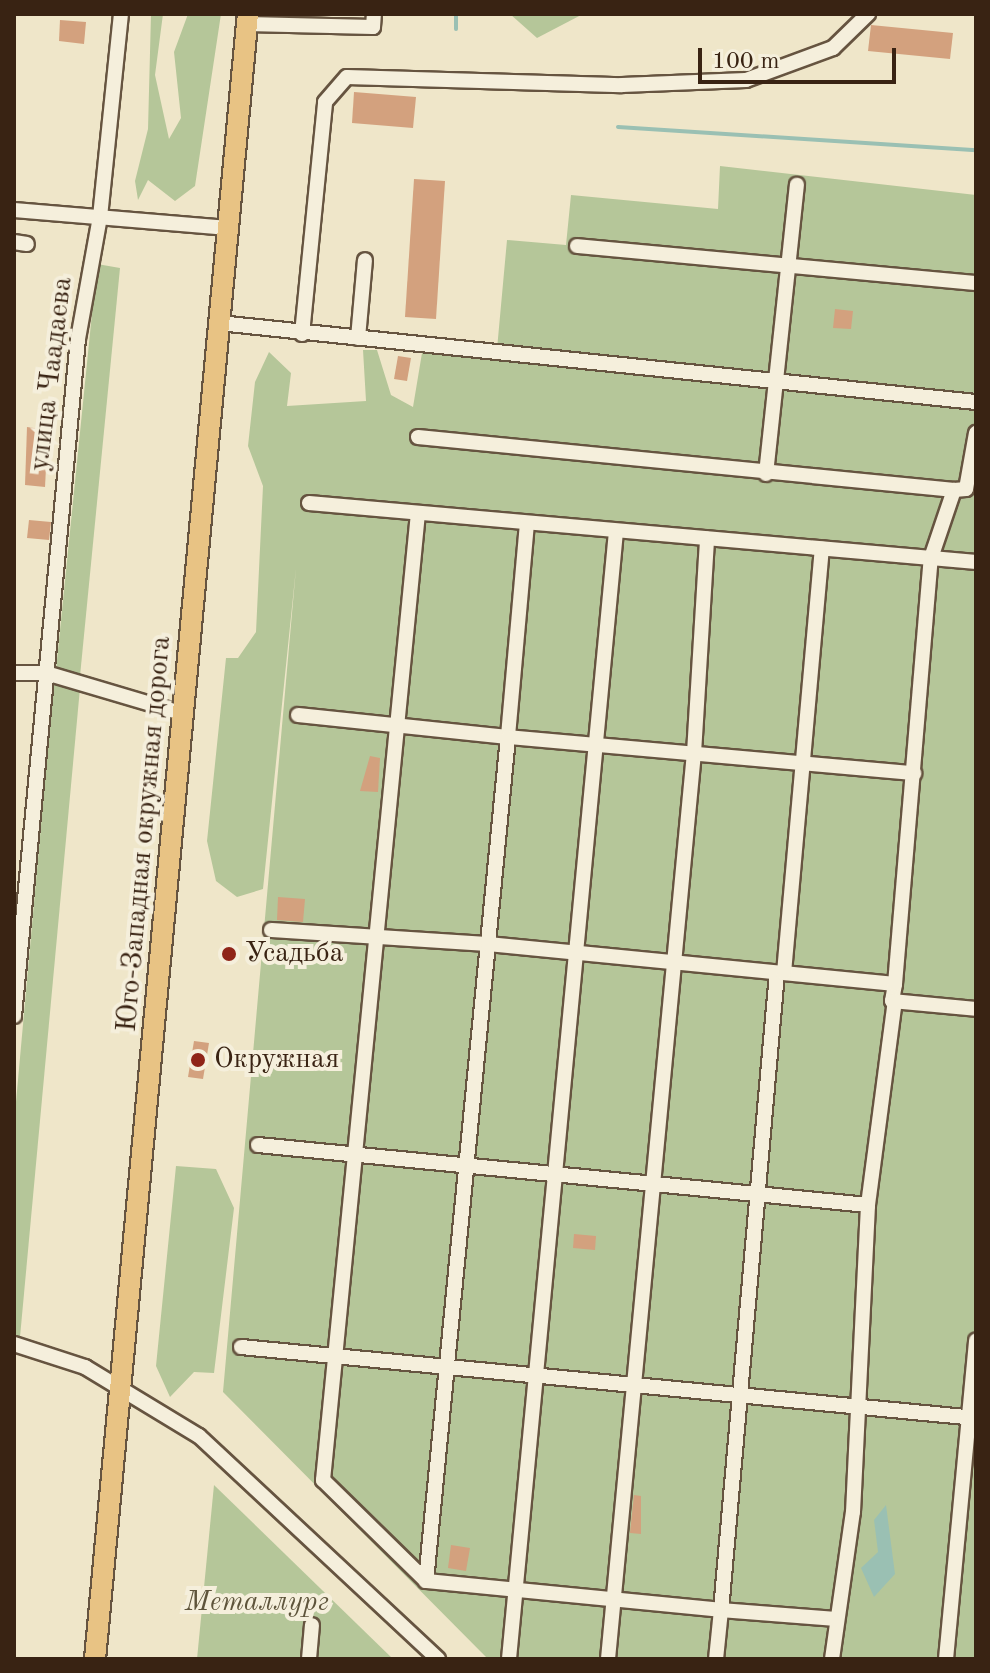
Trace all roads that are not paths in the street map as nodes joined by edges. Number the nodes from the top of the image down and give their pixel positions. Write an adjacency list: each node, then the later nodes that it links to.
1 (121, 14): 7 (street, улица Чаадаева)
2 (374, 14): 4 (street)
3 (868, 14): 14 (street)
4 (247, 19): 8 (highway, Юго-Западная окружная дорога)
5 (797, 185): 11 (street)
6 (14, 210): 7 (street)
7 (100, 217): 8 (street); 31 (street, улица Чаадаева)
8 (228, 228): 13 (highway, Юго-Западная окружная дорога)
9 (577, 246): 11 (street)
10 (365, 260): 15 (street)
11 (791, 266): 12 (street); 16 (street)
12 (976, 283)
13 (219, 323): 14 (street); 32 (highway, Юго-Западная окружная дорога)
14 (302, 334): 15 (street)
15 (358, 338): 16 (street)
16 (777, 380): 17 (street); 20 (street)
17 (976, 402)
18 (976, 433): 21 (street)
19 (418, 437): 20 (street)
20 (766, 474): 21 (street)
21 (954, 490): 28 (street)
22 (309, 503): 23 (street)
23 (418, 513): 24 (street); 34 (street)
24 (527, 523): 25 (street); 35 (street)
25 (616, 531): 26 (street); 36 (street)
26 (707, 538): 27 (street); 37 (street)
27 (822, 549): 28 (street); 38 (street)
28 (931, 558): 29 (street); 39 (street)
29 (976, 562)
30 (14, 673): 31 (street)
31 (46, 673): 32 (street); 49 (street, улица Чаадаева)
32 (184, 714): 64 (highway, Юго-Западная окружная дорога)
33 (298, 715): 34 (street)
34 (394, 727): 35 (street); 41 (street)
35 (508, 737): 36 (street); 42 (street)
36 (595, 746): 37 (street); 43 (street)
37 (694, 753): 38 (street); 44 (street)
38 (803, 763): 39 (street); 45 (street)
39 (914, 773): 46 (street)
40 (271, 930): 41 (street)
41 (378, 938): 42 (street); 51 (street)
42 (488, 944): 43 (street); 52 (street)
43 (575, 953): 44 (street); 53 (street)
44 (673, 962): 45 (street); 54 (street)
45 (781, 973): 46 (street); 55 (street)
46 (895, 984): 47 (street)
47 (895, 1001): 48 (street); 56 (street)
48 (976, 1009)
49 (14, 1016)
50 (258, 1145): 51 (street)
51 (357, 1153): 52 (street); 60 (street)
52 (465, 1164): 53 (street); 61 (street)
53 (555, 1172): 54 (street); 62 (street)
54 (655, 1180): 55 (street); 63 (street)
55 (757, 1194): 56 (street); 65 (street)
56 (868, 1205): 66 (street)
57 (976, 1340): 67 (street)
58 (14, 1344): 64 (street)
59 (241, 1347): 60 (street)
60 (336, 1360): 61 (street); 68 (street)
61 (446, 1370): 62 (street); 68 (street)
62 (536, 1381): 63 (street); 69 (street)
63 (635, 1383): 65 (street); 70 (street)
64 (121, 1388): 74 (highway, Юго-Западная окружная дорога); 76 (street)
65 (743, 1393): 66 (street); 71 (street)
66 (856, 1410): 67 (street); 72 (street)
67 (973, 1418): 81 (street)
68 (426, 1581): 69 (street)
69 (516, 1592): 70 (street); 77 (street)
70 (613, 1601): 71 (street); 78 (street)
71 (721, 1610): 72 (street); 79 (street)
72 (836, 1619): 80 (street)
73 (312, 1625): 75 (street)
74 (95, 1659)
75 (309, 1659)
76 (438, 1659)
77 (509, 1659)
78 (608, 1659)
79 (716, 1659)
80 (832, 1659)
81 (946, 1659)

